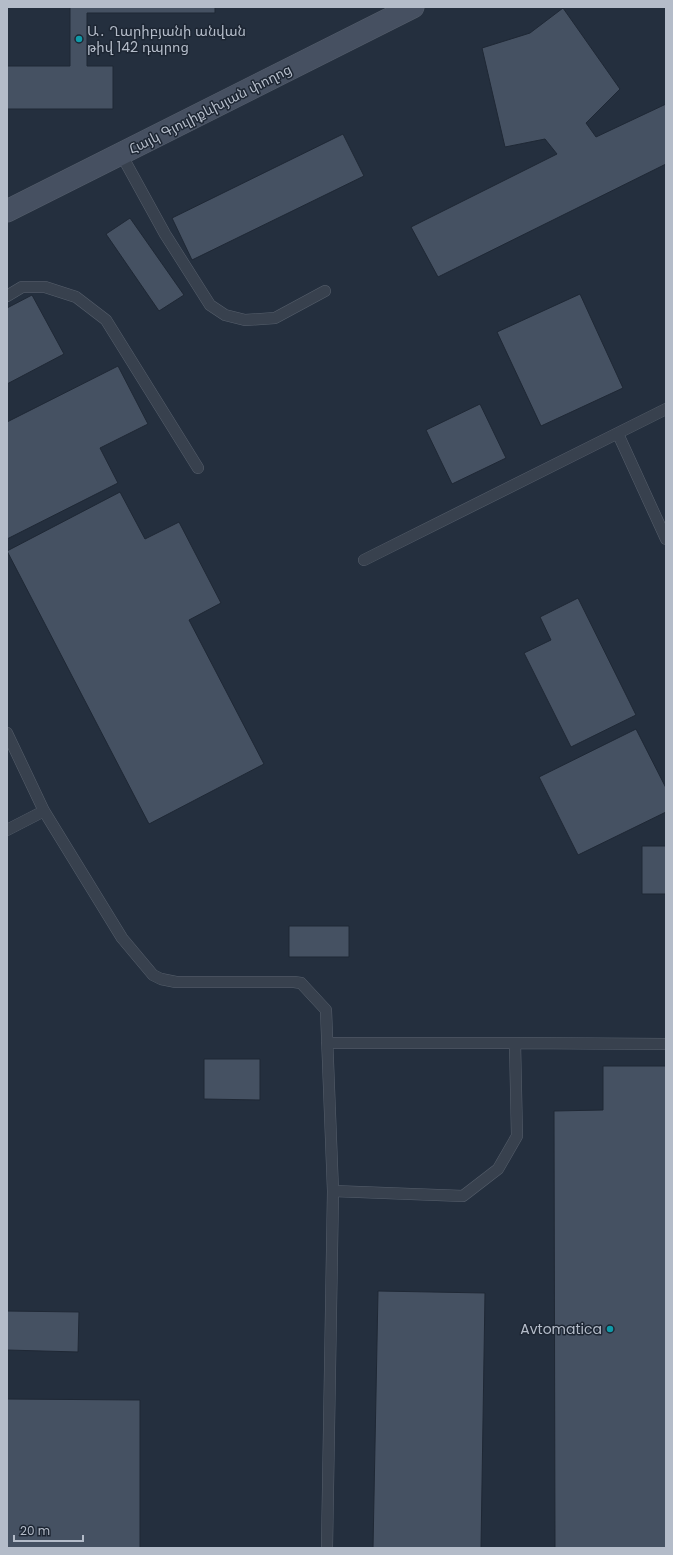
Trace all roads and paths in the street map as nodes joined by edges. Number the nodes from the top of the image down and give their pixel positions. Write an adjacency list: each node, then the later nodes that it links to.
1 (414, 7): 2 (street, Հայկ Գյուլիքևխյան փողոց)
2 (121, 154): 3 (street, Հայկ Գյուլիքևխյան փողոց); 4 (lane)
3 (7, 212)
4 (325, 291)
5 (7, 296): 8 (lane)
6 (666, 409): 7 (lane)
7 (618, 434): 9 (lane); 10 (lane)
8 (198, 468)
9 (666, 538)
10 (364, 560)
11 (7, 733): 12 (lane)
12 (44, 811): 13 (lane); 14 (lane)
13 (7, 830)
14 (327, 1043): 15 (lane); 17 (lane)
15 (515, 1043): 16 (lane); 17 (lane)
16 (666, 1044)
17 (333, 1191): 18 (lane)
18 (327, 1548)

